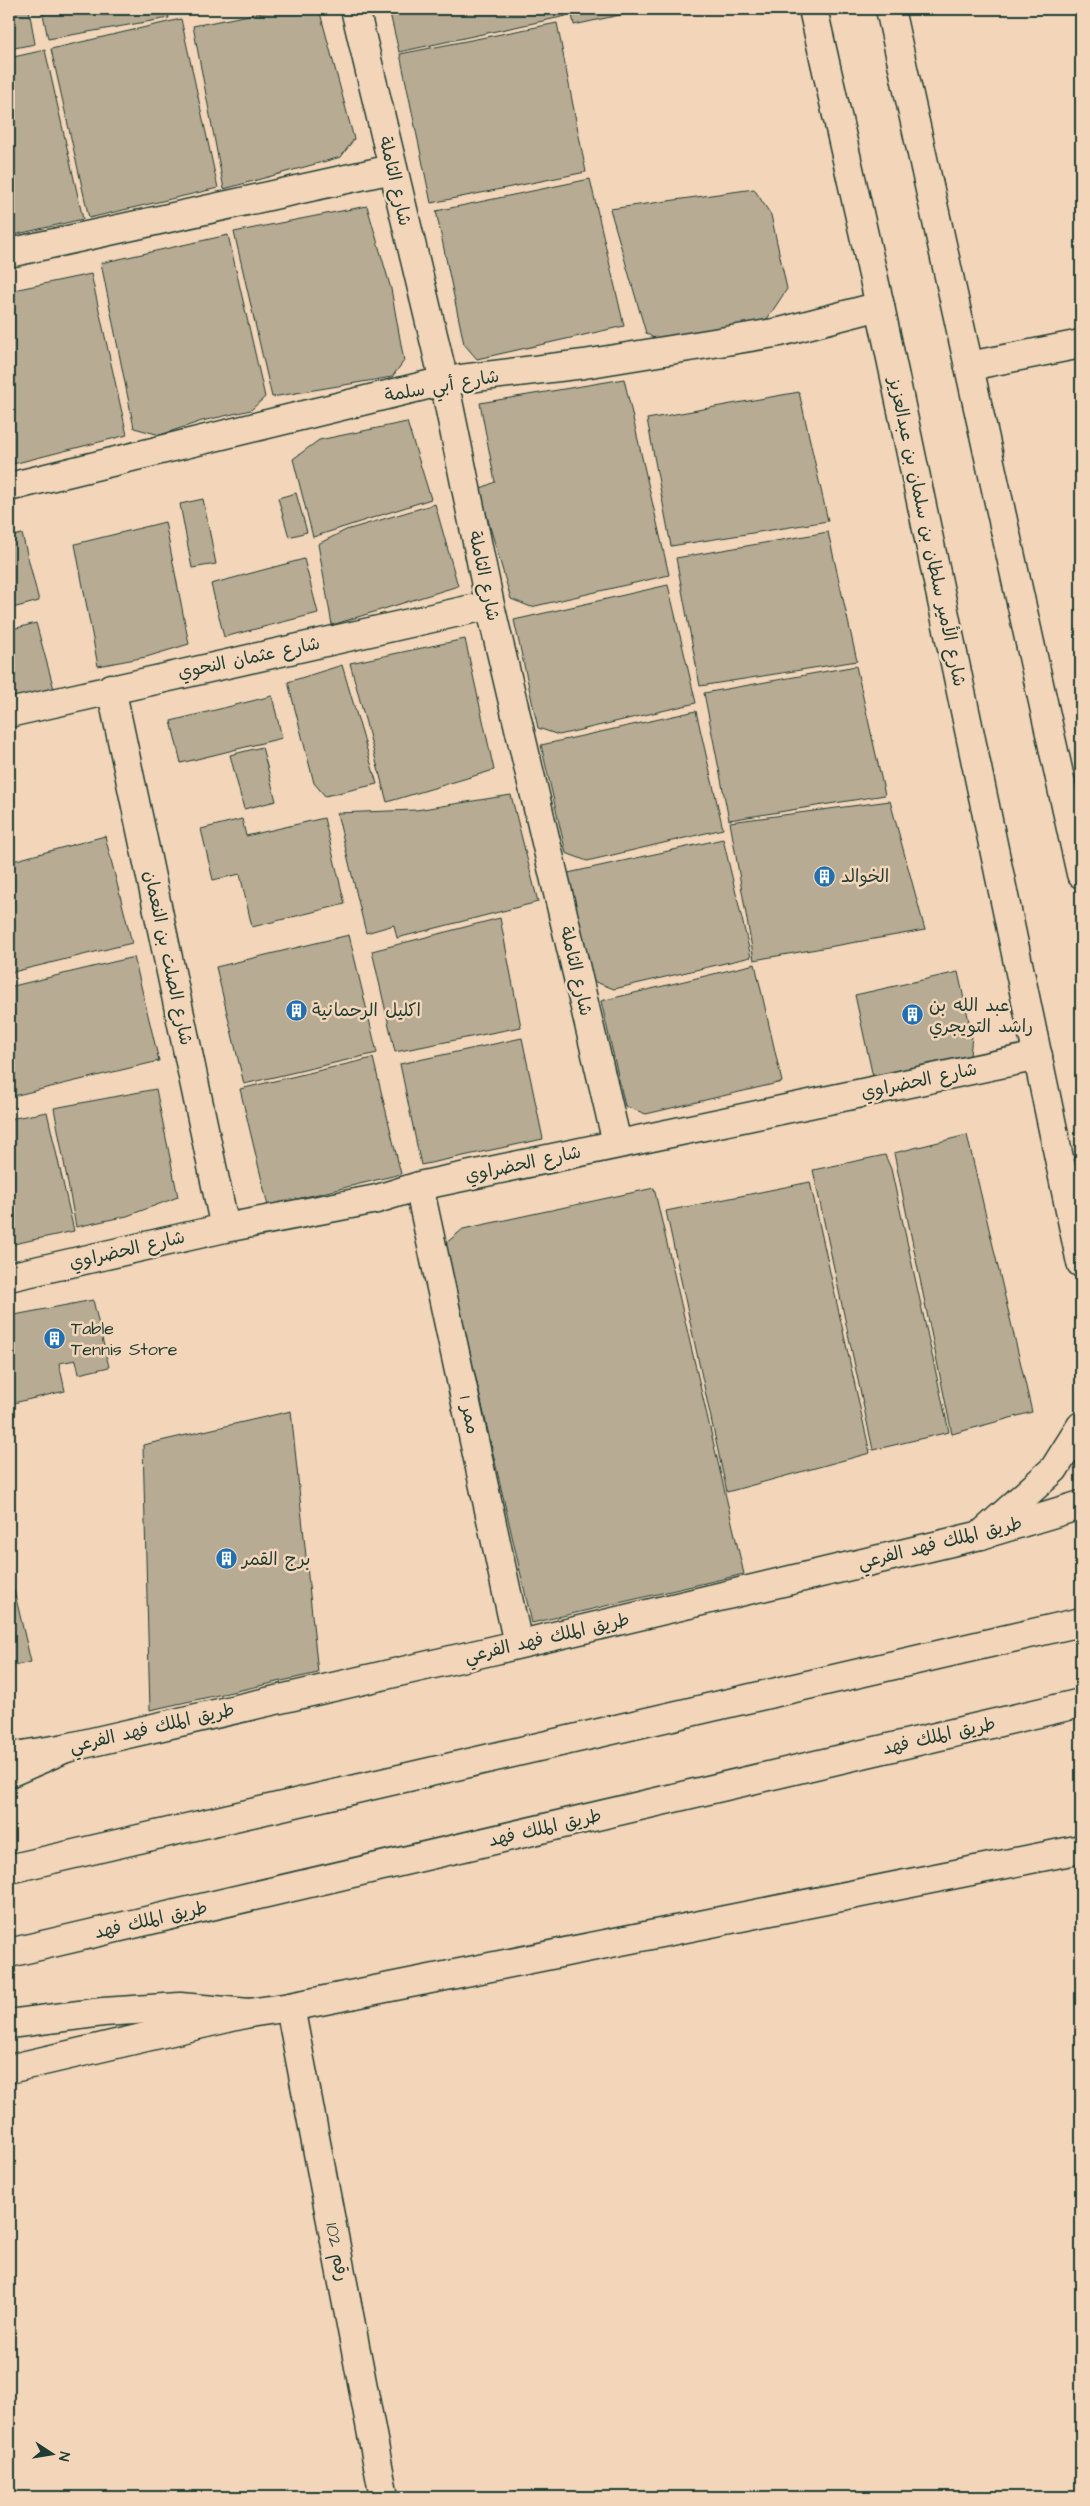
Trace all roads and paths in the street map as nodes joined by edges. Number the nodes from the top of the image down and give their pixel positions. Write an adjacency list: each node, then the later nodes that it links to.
1 (354, 9): 4 (main road, شارع الثاملة)
2 (814, 9): 6 (main road, شارع الأمير سلطان بن سلمان بن عبدالعزيز)
3 (890, 9): 8 (main road)
4 (392, 169): 5 (main road); 9 (main road, شارع الثاملة)
5 (9, 253)
6 (880, 306): 9 (main road, شارع أبي سلمة); 15 (main road, شارع الأمير سلطان بن سلمان بن عبدالعزيز)
7 (1081, 344): 8 (main road)
8 (969, 366): 14 (main road)
9 (444, 381): 10 (main road, شارع أبي سلمة); 11 (main road, شارع الثاملة)
10 (9, 487)
11 (490, 605): 12 (main road, شارع عثمان النحوي); 16 (main road, شارع الثاملة)
12 (111, 688): 13 (main road, شارع عثمان النحوي); 18 (main road, شارع الصلت بن النعمان)
13 (9, 713)
14 (1081, 874)
15 (1038, 1056): 16 (main road, شارع الحضراوي); 19 (main road, شارع الأمير سلطان بن سلمان بن عبدالعزيز)
16 (617, 1143): 17 (main road, شارع الحضراوي)
17 (419, 1186): 18 (main road, شارع الحضراوي); 25 (main road, ممر 1)
18 (225, 1228): 20 (main road, شارع الحضراوي)
19 (1081, 1263)
20 (9, 1277)
21 (1081, 1426): 23 (main road)
22 (1081, 1505): 23 (main road, طريق الملك فهد الفرعي)
23 (981, 1535): 25 (main road, طريق الملك فهد الفرعي)
24 (1081, 1622): 31 (main road)
25 (518, 1644): 27 (main road, طريق الملك فهد الفرعي)
26 (1081, 1703): 32 (main road, طريق الملك فهد)
27 (66, 1748): 28 (main road, طريق الملك فهد الفرعي); 29 (main road)
28 (9, 1757)
29 (9, 1773)
30 (1081, 1850): 33 (main road)
31 (9, 1869)
32 (9, 1953)
33 (290, 2007): 34 (main road); 37 (main road, رقم 102)
34 (249, 2013): 35 (main road); 36 (main road)
35 (9, 2024)
36 (9, 2069)
37 (384, 2497)

